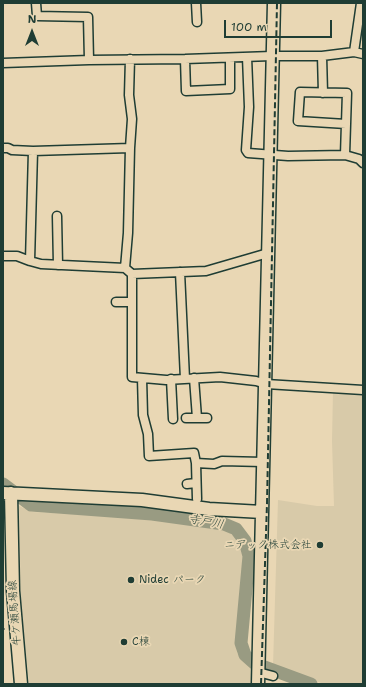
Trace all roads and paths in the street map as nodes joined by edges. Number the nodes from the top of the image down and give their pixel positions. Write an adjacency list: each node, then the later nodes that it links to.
1 (36, 3): 13 (street)
2 (196, 3): 5 (street)
3 (274, 3): 8 (street)
4 (362, 3): 6 (street)
5 (197, 22)
6 (354, 52): 7 (street); 9 (street)
7 (363, 54)
8 (272, 56): 9 (street); 10 (street); 21 (street)
9 (322, 56): 16 (street)
10 (247, 57): 11 (street); 21 (street)
11 (230, 58): 12 (street); 12 (street)
12 (185, 59): 14 (street)
13 (89, 60): 14 (street); 15 (street)
14 (130, 60): 19 (street)
15 (3, 63)
16 (323, 93): 17 (street); 17 (street)
17 (346, 124): 22 (street)
18 (3, 148): 20 (street)
19 (130, 148): 20 (street); 29 (street)
20 (33, 151): 27 (street)
21 (270, 154): 22 (street); 25 (street)
22 (345, 155): 23 (street)
23 (363, 163)
24 (57, 216): 28 (street)
25 (268, 253): 30 (street); 38 (street)
26 (3, 256): 27 (street)
27 (30, 261): 28 (street)
28 (58, 265): 29 (street)
29 (125, 268): 31 (street)
30 (180, 272): 31 (street); 37 (street)
31 (132, 274): 33 (street)
32 (116, 302): 33 (street)
33 (132, 302): 34 (street)
34 (142, 378): 36 (street); 45 (street)
35 (194, 378): 37 (street); 38 (street); 41 (street)
36 (171, 379): 37 (street); 43 (street)
37 (185, 379)
38 (266, 384): 39 (street); 44 (street)
39 (363, 390)
40 (186, 418): 41 (street)
41 (197, 418): 42 (street)
42 (207, 418)
43 (173, 420)
44 (263, 462): 45 (street); 50 (street)
45 (196, 463): 46 (street)
46 (196, 483): 47 (street); 49 (street)
47 (187, 484)
48 (7, 493): 50 (street); 53 (street, 牛ケ瀬馬場線)
49 (197, 499)
50 (262, 512): 51 (street)
51 (258, 667): 52 (street); 54 (street)
52 (273, 676)
53 (22, 684)
54 (258, 684)

